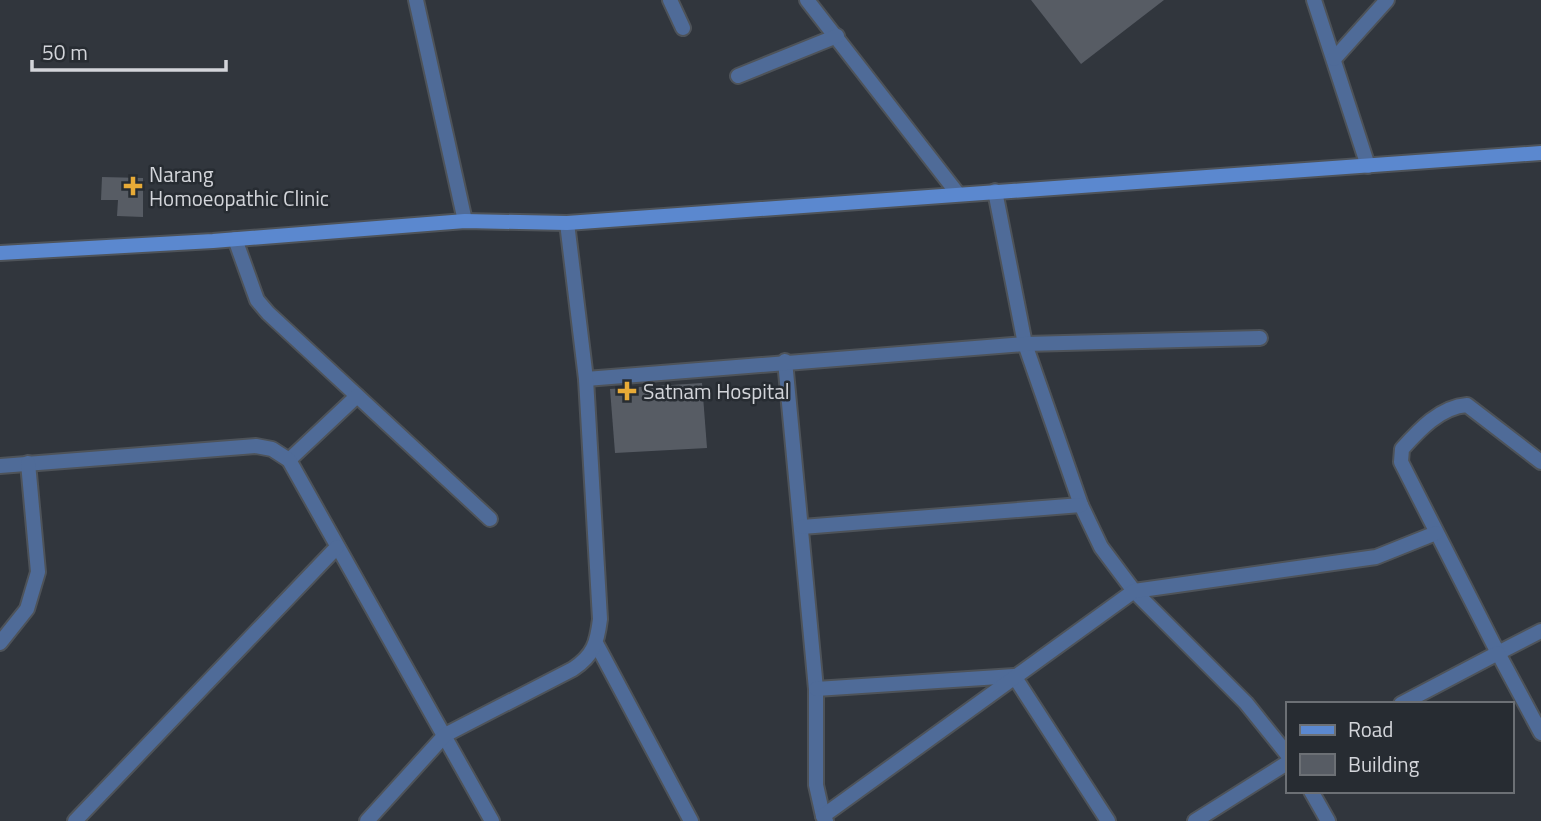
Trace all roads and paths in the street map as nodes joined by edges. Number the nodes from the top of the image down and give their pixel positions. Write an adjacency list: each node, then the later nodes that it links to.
1 (416, 0): 14 (street)
2 (670, 0): 6 (street)
3 (807, 0): 7 (street)
4 (1314, 0): 8 (street)
5 (1387, 0): 8 (street)
6 (683, 28)
7 (836, 36): 9 (street); 13 (street)
8 (1334, 59): 11 (street)
9 (738, 76)
10 (1541, 153): 11 (main road)
11 (1368, 166): 12 (main road)
12 (995, 191): 13 (main road); 19 (street)
13 (958, 194): 15 (main road)
14 (465, 221): 15 (main road); 16 (main road)
15 (567, 223): 21 (street)
16 (235, 239): 17 (main road); 22 (street)
17 (0, 253)
18 (1260, 338): 19 (street)
19 (1025, 344): 20 (street); 27 (street)
20 (785, 361): 21 (street); 29 (street)
21 (586, 379): 35 (street)
22 (357, 396): 23 (street); 28 (street)
23 (289, 460): 25 (street); 31 (street)
24 (1541, 462): 30 (street)
25 (28, 463): 26 (street); 34 (street)
26 (0, 466)
27 (1081, 505): 29 (street); 32 (street)
28 (490, 519)
29 (802, 527): 38 (street)
30 (1436, 533): 32 (street); 36 (street)
31 (337, 547): 41 (street); 46 (street)
32 (1134, 591): 37 (street); 42 (street)
33 (1541, 631): 36 (street)
34 (0, 643)
35 (597, 645): 41 (street); 49 (street)
36 (1498, 653): 39 (street); 40 (street)
37 (1014, 676): 38 (street); 45 (street); 50 (street)
38 (816, 689): 45 (street)
39 (1405, 702)
40 (1541, 733)
41 (445, 735): 47 (street); 48 (street)
42 (1286, 753)
43 (1286, 764): 51 (street)
44 (1312, 793): 52 (street)
45 (824, 818)
46 (75, 821)
47 (368, 821)
48 (492, 821)
49 (691, 821)
50 (1108, 821)
51 (1195, 821)
52 (1328, 821)

